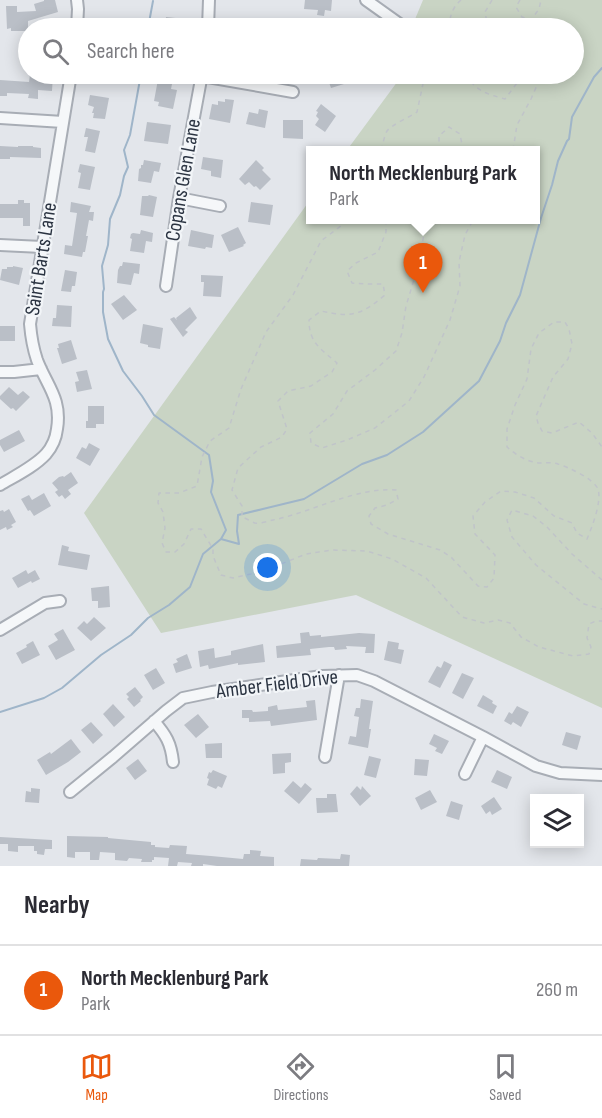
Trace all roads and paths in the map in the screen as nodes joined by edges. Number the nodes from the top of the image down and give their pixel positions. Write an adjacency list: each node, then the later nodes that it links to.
1 (77, 0): 8 (street)
2 (209, 0): 9 (street)
3 (366, 0): 10 (street)
4 (460, 0): 11 (path)
5 (492, 0): 12 (path)
6 (520, 0): 13 (path)
7 (542, 0): 14 (path)
8 (78, 18)
9 (208, 18)
10 (391, 18)
11 (451, 18)
12 (487, 18)
13 (525, 18)
14 (532, 18)
15 (69, 84): 24 (street, Saint Barts Lane)
16 (200, 84): 29 (street, Copans Glen Lane)
17 (250, 84): 22 (street)
18 (423, 84): 25 (path)
19 (473, 84): 20 (path)
20 (516, 84)
21 (538, 84): 28 (path)
22 (293, 92)
23 (0, 118): 24 (street)
24 (63, 122): 36 (street, Saint Barts Lane)
25 (382, 146)
26 (439, 146): 27 (path)
27 (462, 146)
28 (514, 146)
29 (180, 198): 30 (street); 37 (street, Copans Glen Lane)
30 (220, 206)
31 (343, 224): 45 (path)
32 (386, 224): 40 (path)
33 (426, 224): 34 (path)
34 (470, 224)
35 (0, 245): 36 (street)
36 (42, 247): 38 (street, Saint Barts Lane)
37 (166, 286)
38 (41, 369): 39 (street); 41 (street, Saint Barts Lane)
39 (0, 372)
40 (602, 447)
41 (0, 485)
42 (602, 580): 44 (path)
43 (60, 601): 46 (street)
44 (602, 609)
45 (602, 621)
46 (0, 630)
47 (339, 675): 48 (street, Amber Field Drive); 49 (street, Amber Field Drive); 50 (street)
48 (154, 721): 51 (street); 54 (street, Amber Field Drive)
49 (483, 737): 52 (street); 53 (street, Amber Field Drive)
50 (325, 757)
51 (173, 762)
52 (465, 774)
53 (602, 775)
54 (70, 792)

